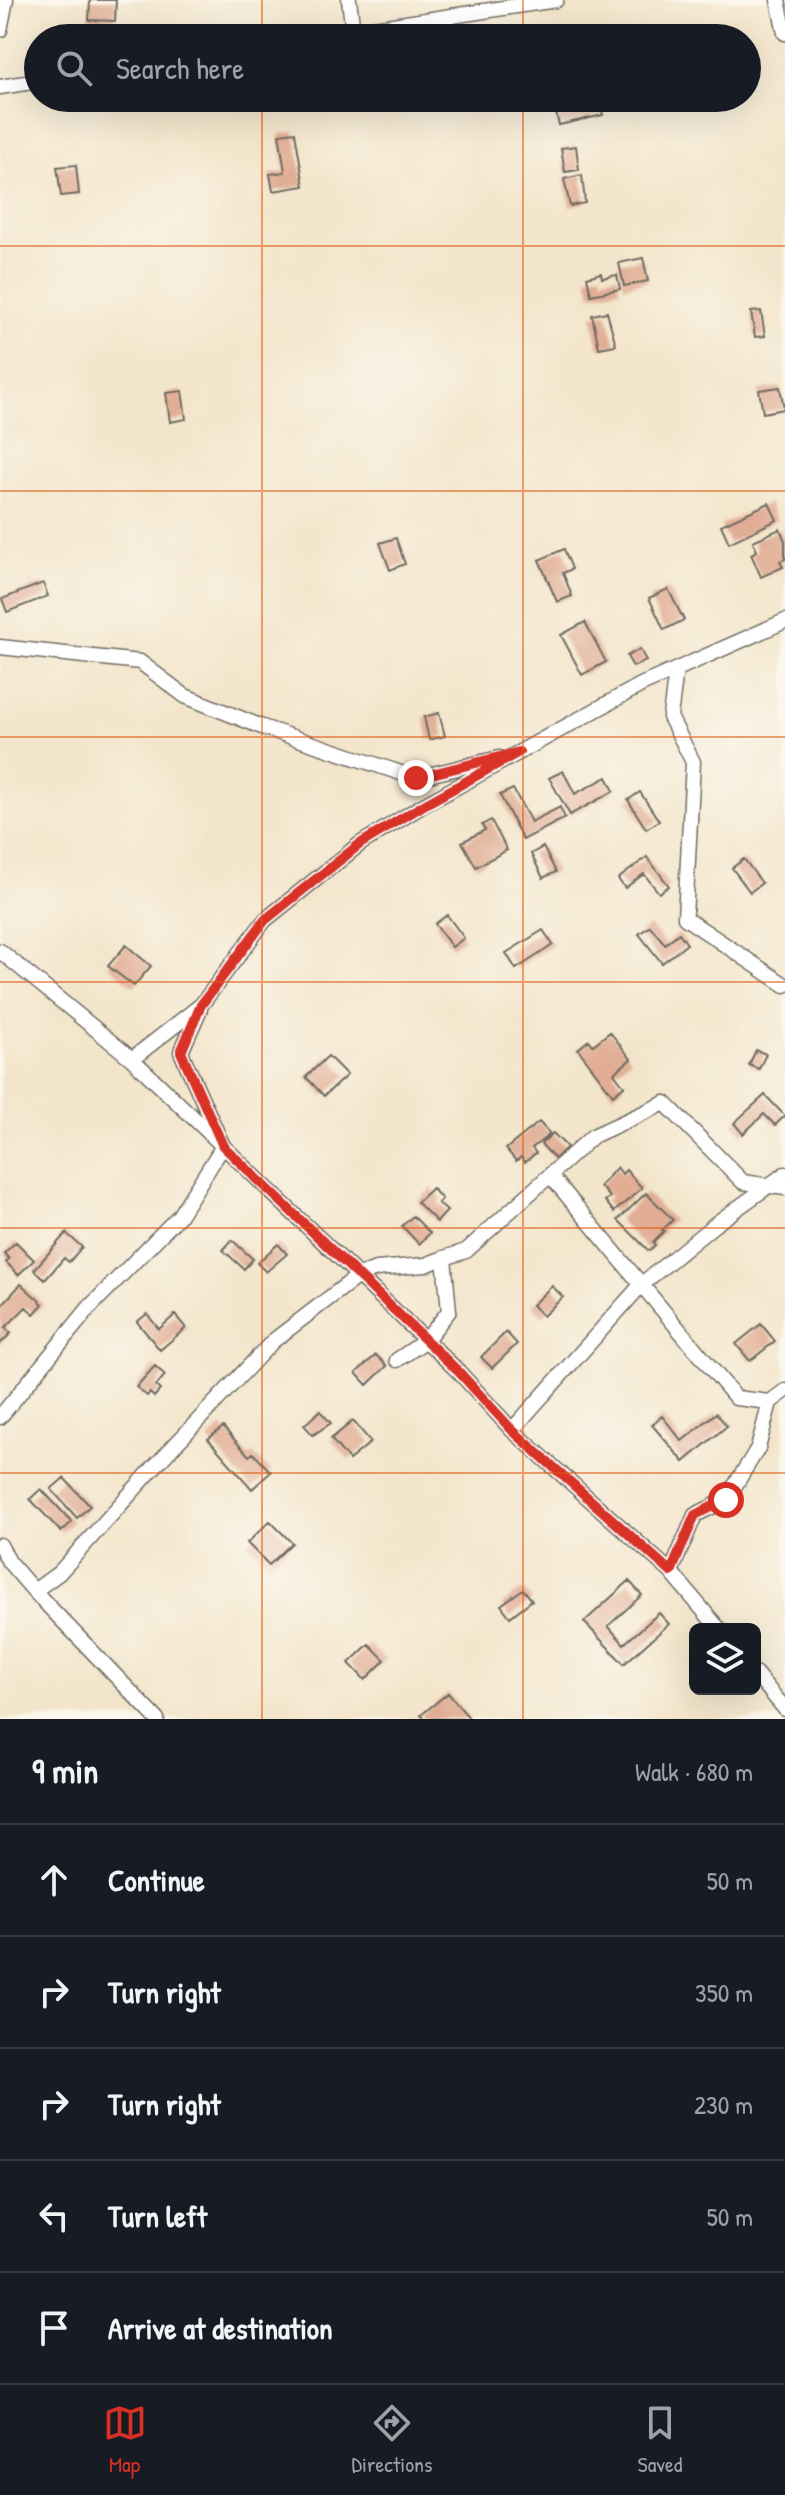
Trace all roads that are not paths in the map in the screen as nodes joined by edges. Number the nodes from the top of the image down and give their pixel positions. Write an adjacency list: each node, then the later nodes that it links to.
1 (6, 0): 7 (street)
2 (349, 0): 5 (street)
3 (556, 0): 6 (street)
4 (778, 0): 8 (street)
5 (352, 24)
6 (399, 24)
7 (0, 30)
8 (785, 33)
9 (24, 83): 10 (street)
10 (0, 87)
11 (785, 621): 13 (street)
12 (0, 647): 14 (street)
13 (676, 670): 14 (street); 16 (street)
14 (519, 752): 17 (street)
15 (0, 951): 18 (street)
16 (785, 985)
17 (201, 1005): 18 (street); 19 (street)
18 (132, 1059): 19 (street)
19 (223, 1146): 25 (street); 31 (street)
20 (785, 1174): 22 (street)
21 (550, 1175): 22 (street); 24 (street); 26 (street)
22 (767, 1186): 23 (street); 26 (street)
23 (785, 1188)
24 (444, 1258): 25 (street); 27 (street)
25 (358, 1276): 27 (street); 35 (street)
26 (642, 1284): 30 (street); 32 (street)
27 (425, 1341): 28 (street); 32 (street)
28 (397, 1360)
29 (785, 1391): 30 (street)
30 (770, 1402): 34 (street)
31 (0, 1417)
32 (512, 1430): 34 (street)
33 (0, 1545): 35 (street)
34 (671, 1572): 36 (street)
35 (34, 1591): 39 (street)
36 (714, 1623)
37 (761, 1680): 38 (street)
38 (785, 1709)
39 (157, 1719)

